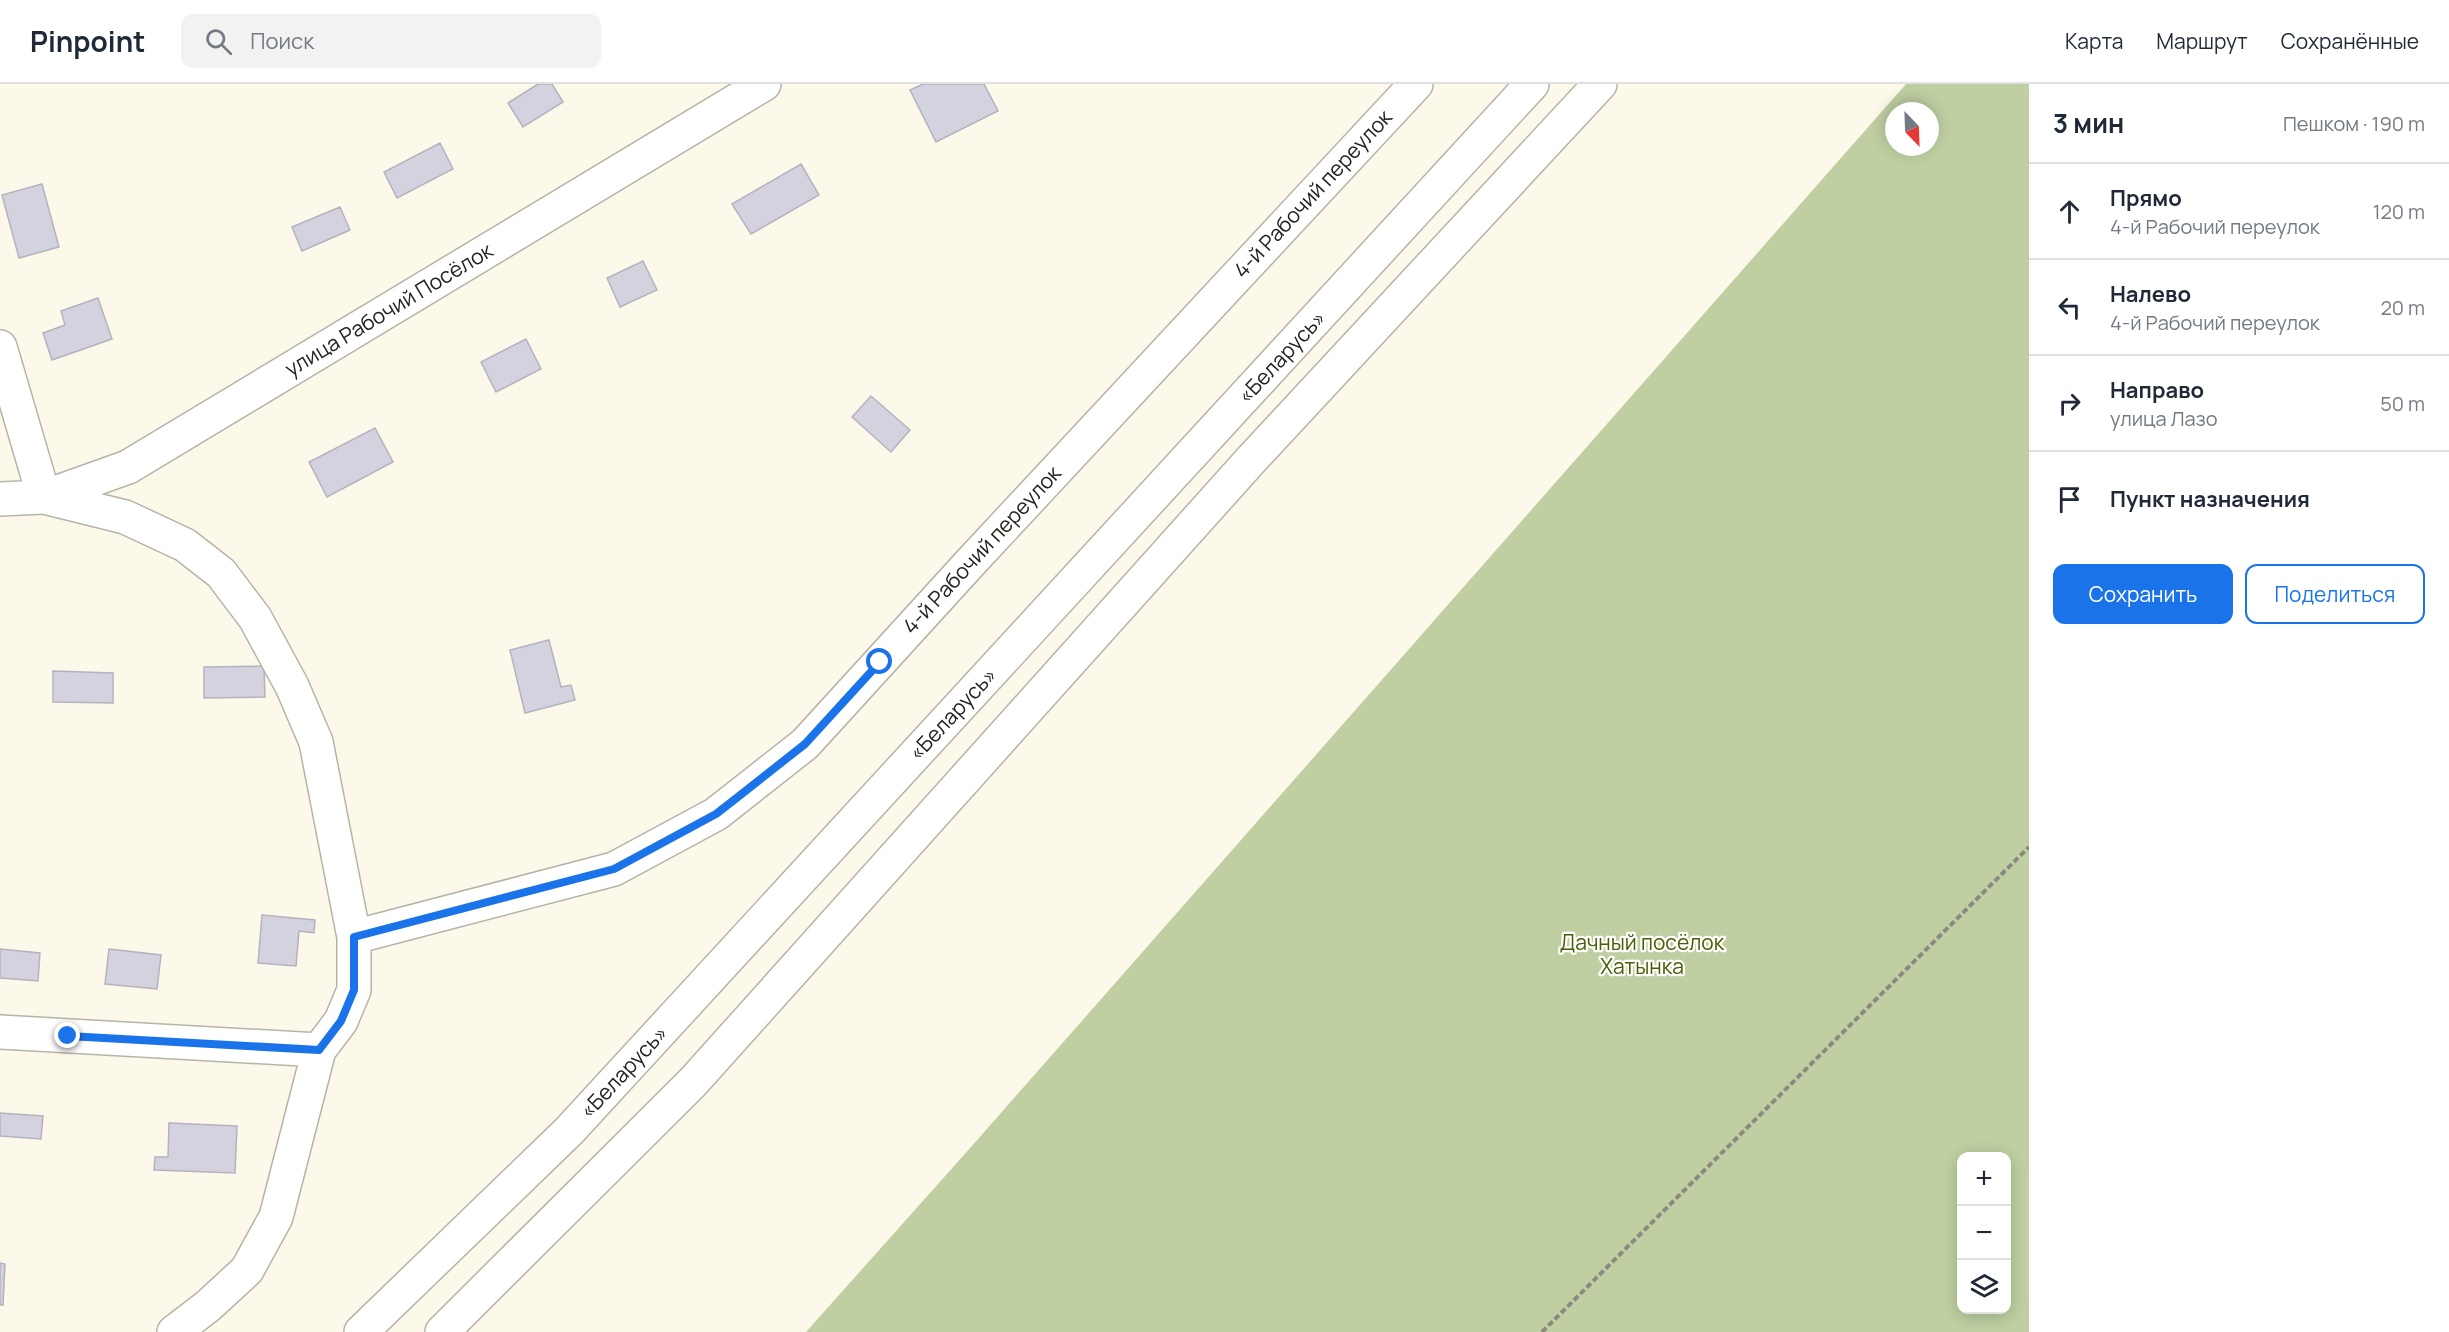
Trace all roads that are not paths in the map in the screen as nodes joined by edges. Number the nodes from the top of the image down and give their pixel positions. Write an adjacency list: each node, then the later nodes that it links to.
1 (764, 84): 6 (main road, улица Рабочий Посёлок)
2 (1416, 84): 8 (main road, 4-й Рабочий переулок)
3 (1532, 84): 12 (main road, «Беларусь»)
4 (1600, 84): 13 (main road)
5 (0, 347): 6 (main road)
6 (44, 497): 7 (main road, улица Рабочий Посёлок); 8 (main road)
7 (0, 499)
8 (354, 937): 10 (main road)
9 (0, 1032): 10 (main road)
10 (319, 1050): 11 (main road)
11 (174, 1332)
12 (360, 1332)
13 (442, 1332)

